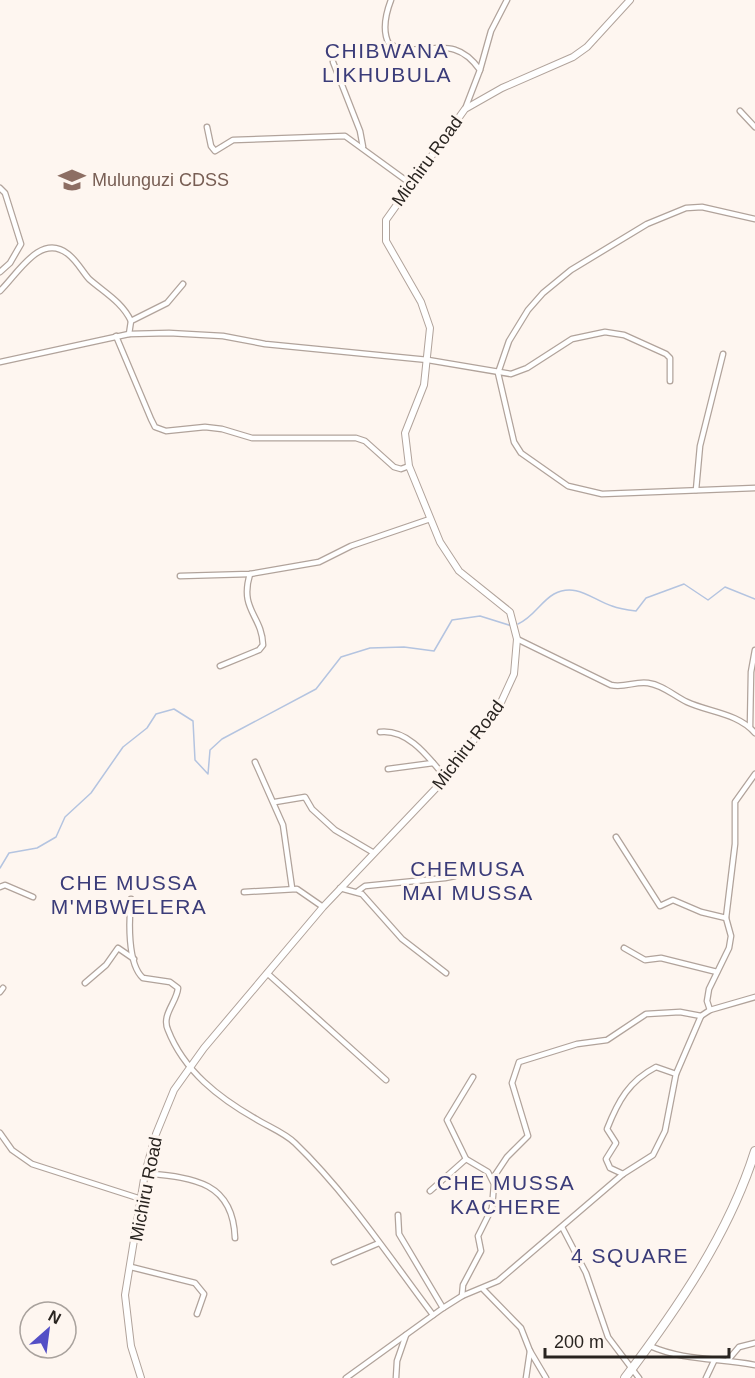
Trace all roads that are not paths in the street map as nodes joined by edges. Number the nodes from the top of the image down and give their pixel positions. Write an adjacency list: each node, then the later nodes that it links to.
1 (391, 0): 5 (street)
2 (507, 0): 5 (street)
3 (630, 0): 6 (street, Michiru Road)
4 (333, 62): 10 (street)
5 (480, 70): 6 (street)
6 (465, 109): 11 (street, Michiru Road)
7 (740, 111): 8 (street)
8 (755, 127)
9 (207, 128): 10 (street)
10 (363, 147): 11 (street)
11 (411, 184): 21 (street, Michiru Road)
12 (0, 188): 14 (street)
13 (754, 217): 23 (street)
14 (0, 272)
15 (183, 284): 17 (street)
16 (0, 291): 17 (street)
17 (131, 321): 18 (street)
18 (129, 334): 19 (street); 21 (street)
19 (116, 336): 22 (street); 25 (street)
20 (723, 354): 27 (street)
21 (428, 360): 23 (street); 25 (street, Michiru Road)
22 (0, 362)
23 (498, 373): 24 (street); 27 (street)
24 (670, 381)
25 (409, 466): 28 (street, Michiru Road)
26 (755, 488): 27 (street)
27 (696, 490)
28 (430, 519): 29 (street); 31 (street, Michiru Road)
29 (250, 574): 30 (street); 33 (street)
30 (180, 576)
31 (517, 639): 35 (street); 42 (street, Michiru Road)
32 (755, 650): 34 (street)
33 (220, 666)
34 (753, 681): 35 (street)
35 (750, 727): 37 (street)
36 (380, 732): 39 (street)
37 (755, 733)
38 (255, 762): 43 (street)
39 (433, 763): 40 (street); 42 (street)
40 (388, 769)
41 (755, 774): 55 (street)
42 (445, 777): 45 (street, Michiru Road)
43 (275, 802): 45 (street); 48 (street)
44 (616, 837): 55 (street)
45 (374, 853): 49 (street, Michiru Road)
46 (459, 868): 50 (street)
47 (0, 887): 52 (street)
48 (292, 888): 51 (street); 54 (street)
49 (340, 888): 50 (street); 54 (street, Michiru Road)
50 (357, 891): 60 (street)
51 (244, 892)
52 (33, 897)
53 (130, 899): 57 (street)
54 (323, 907): 59 (street, Michiru Road)
55 (726, 918): 58 (street)
56 (624, 948): 58 (street)
57 (134, 958): 61 (street); 65 (street)
58 (717, 972): 63 (street)
59 (267, 973): 65 (street, Michiru Road); 68 (street)
60 (446, 973)
61 (85, 983)
62 (755, 997): 63 (street)
63 (710, 1010): 64 (street)
64 (701, 1017): 66 (street); 74 (street)
65 (189, 1066): 72 (street, Michiru Road); 80 (street)
66 (676, 1074): 73 (street); 73 (street)
67 (473, 1077): 71 (street)
68 (386, 1080)
69 (0, 1132): 76 (street)
70 (755, 1151): 90 (highway)
71 (466, 1159): 74 (street); 75 (street)
72 (146, 1173): 76 (street, Michiru Road); 79 (street)
73 (623, 1174): 78 (street)
74 (493, 1178): 84 (street)
75 (430, 1191)
76 (141, 1199): 82 (street, Michiru Road)
77 (398, 1215): 85 (street)
78 (562, 1227): 83 (street); 95 (street)
79 (235, 1238)
80 (379, 1243): 81 (street); 87 (street)
81 (334, 1262)
82 (131, 1267): 86 (street); 96 (street, Michiru Road)
83 (483, 1289): 84 (street); 91 (street)
84 (462, 1296): 85 (street)
85 (444, 1308): 87 (street)
86 (197, 1314)
87 (434, 1315): 88 (street)
88 (408, 1333): 97 (street); 98 (street)
89 (755, 1343): 93 (street)
90 (648, 1345): 92 (street); 95 (highway)
91 (530, 1351): 99 (street); 100 (street)
92 (714, 1360): 93 (street); 103 (street)
93 (728, 1360): 94 (street)
94 (755, 1365)
95 (632, 1369): 101 (highway); 102 (street)
96 (141, 1378)
97 (346, 1378)
98 (396, 1378)
99 (526, 1378)
100 (546, 1378)
101 (625, 1378)
102 (639, 1378)
103 (706, 1378)

